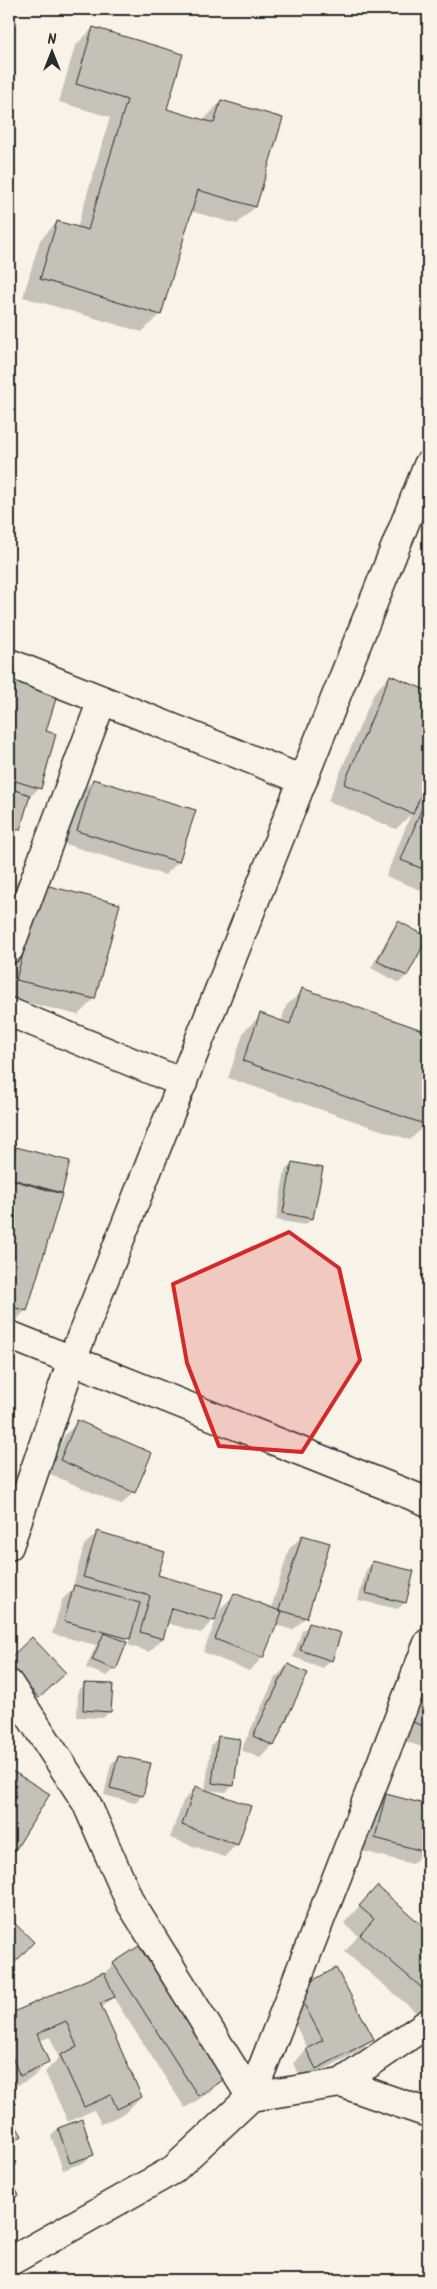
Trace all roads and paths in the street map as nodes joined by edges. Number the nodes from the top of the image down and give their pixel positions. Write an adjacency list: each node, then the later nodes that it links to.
1 (428, 465): 4 (street)
2 (9, 663): 3 (street)
3 (102, 700): 4 (street); 5 (street)
4 (303, 780): 7 (street)
5 (9, 949)
6 (9, 1012): 7 (street)
7 (183, 1082): 9 (street)
8 (9, 1335): 9 (street)
9 (72, 1360): 10 (street); 11 (street)
10 (428, 1502)
11 (9, 1546)
12 (428, 1644): 16 (street)
13 (9, 1684): 16 (street)
14 (428, 2023): 15 (street)
15 (340, 2083): 16 (street); 17 (street)
16 (251, 2097): 18 (street)
17 (428, 2113)
18 (9, 2262)

